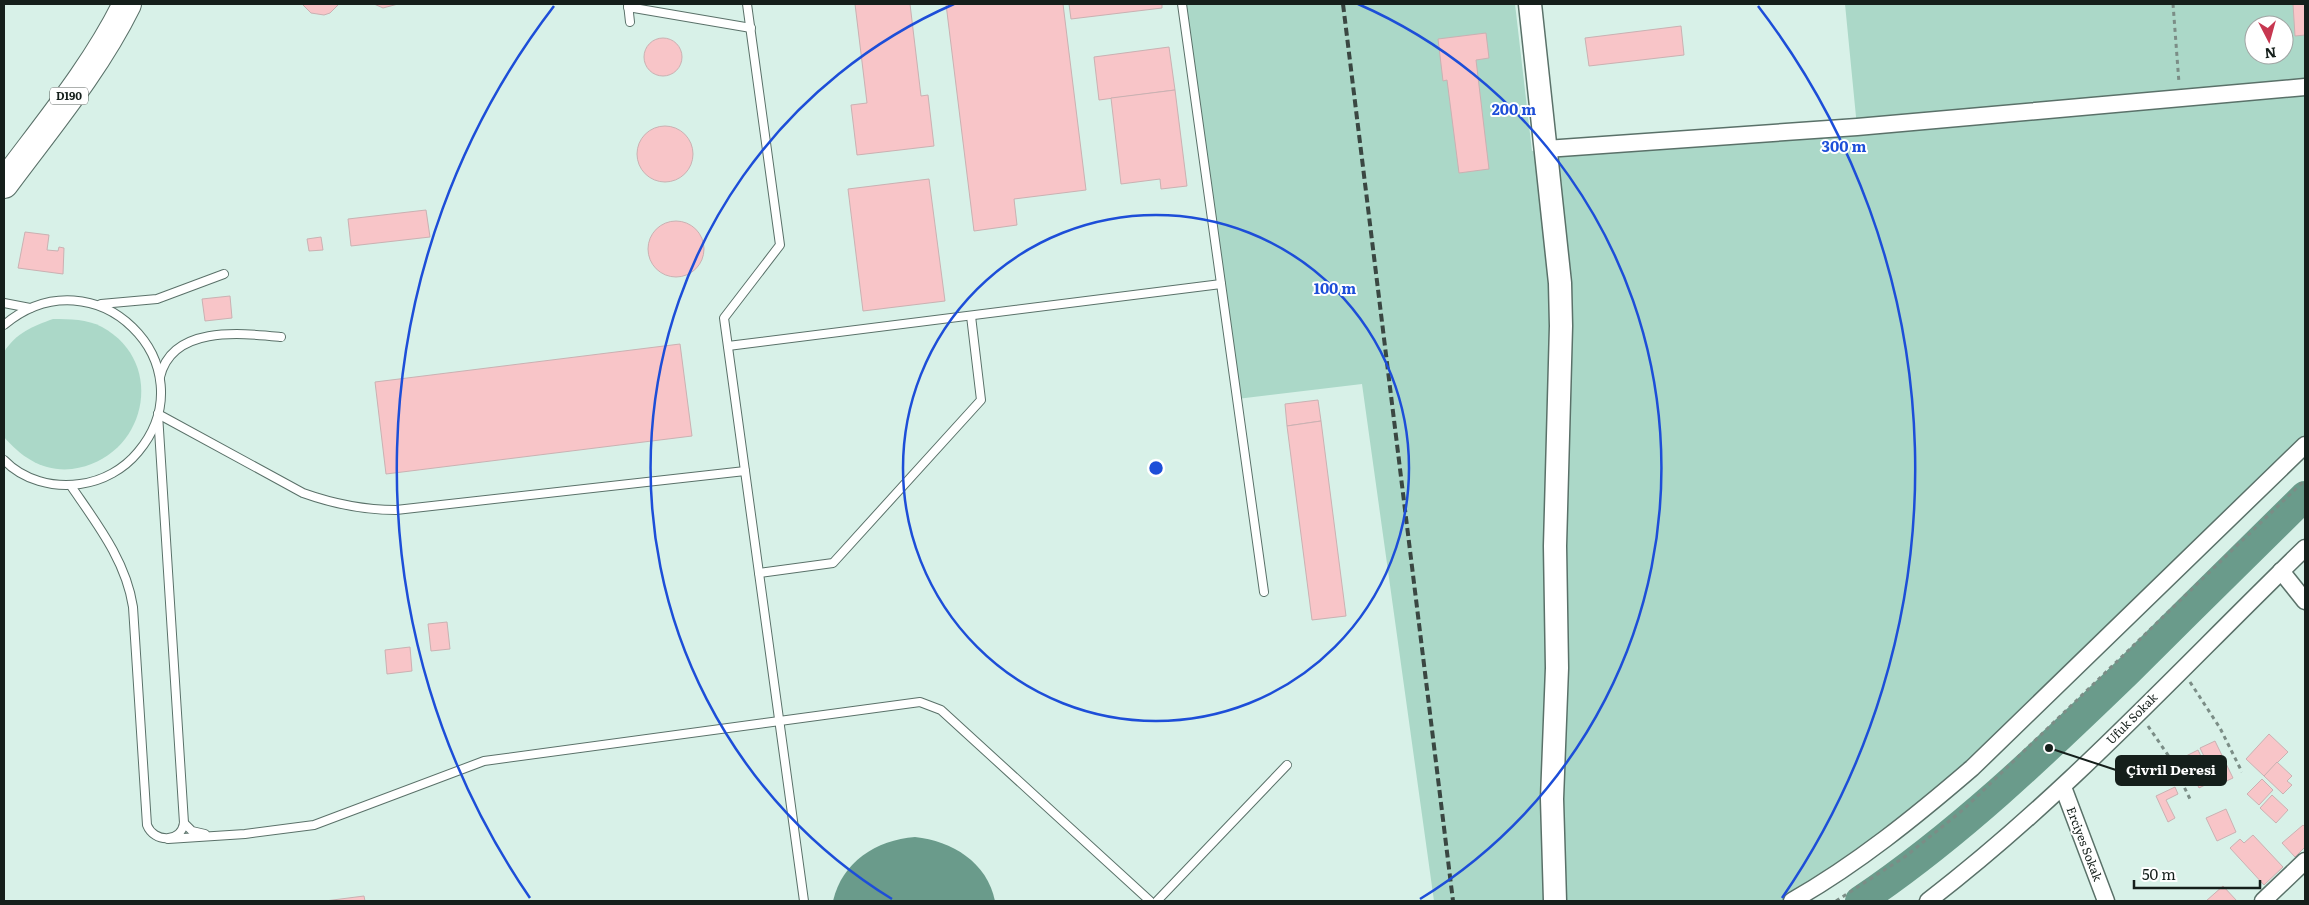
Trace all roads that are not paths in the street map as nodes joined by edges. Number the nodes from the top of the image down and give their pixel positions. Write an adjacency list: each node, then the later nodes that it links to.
1 (110, 4): 12 (highway, D190)
2 (128, 4): 13 (highway, D190)
3 (747, 4): 9 (lane)
4 (1182, 4): 15 (lane)
5 (1515, 4): 37 (street)
6 (1530, 4): 11 (street)
7 (628, 5): 8 (lane); 9 (lane)
8 (630, 22)
9 (751, 28): 22 (lane)
10 (2305, 87): 11 (street)
11 (1546, 149): 37 (street)
12 (4, 159)
13 (4, 184)
14 (224, 274): 17 (lane)
15 (1221, 284): 19 (lane); 32 (lane)
16 (4, 303): 18 (lane)
17 (97, 305): 18 (lane); 23 (lane)
18 (30, 308): 20 (lane)
19 (971, 316): 22 (lane); 31 (lane)
20 (4, 325)
21 (281, 338): 23 (lane)
22 (728, 346): 27 (lane)
23 (159, 380): 24 (lane)
24 (158, 414): 27 (lane); 28 (lane); 38 (lane)
25 (2305, 445): 46 (street)
26 (4, 460): 28 (lane)
27 (745, 471): 31 (lane)
28 (71, 486): 40 (lane)
29 (2305, 548): 30 (street, Ufuk Sokak)
30 (2281, 572): 33 (street); 36 (street, Ufuk Sokak)
31 (759, 573): 34 (lane)
32 (1264, 592)
33 (2305, 601)
34 (780, 721): 39 (lane); 42 (lane); 43 (lane)
35 (1287, 765): 44 (lane)
36 (2062, 787): 47 (street, Ufuk Sokak); 48 (street, Erciyes Sokak)
37 (1552, 799): 45 (street)
38 (184, 823): 39 (lane); 40 (lane)
39 (244, 834): 40 (lane)
40 (168, 838)
41 (2305, 861): 49 (street)
42 (804, 901)
43 (1150, 901)
44 (1157, 901)
45 (1555, 901)
46 (1792, 901)
47 (1928, 901)
48 (2106, 901)
49 (2263, 901)

